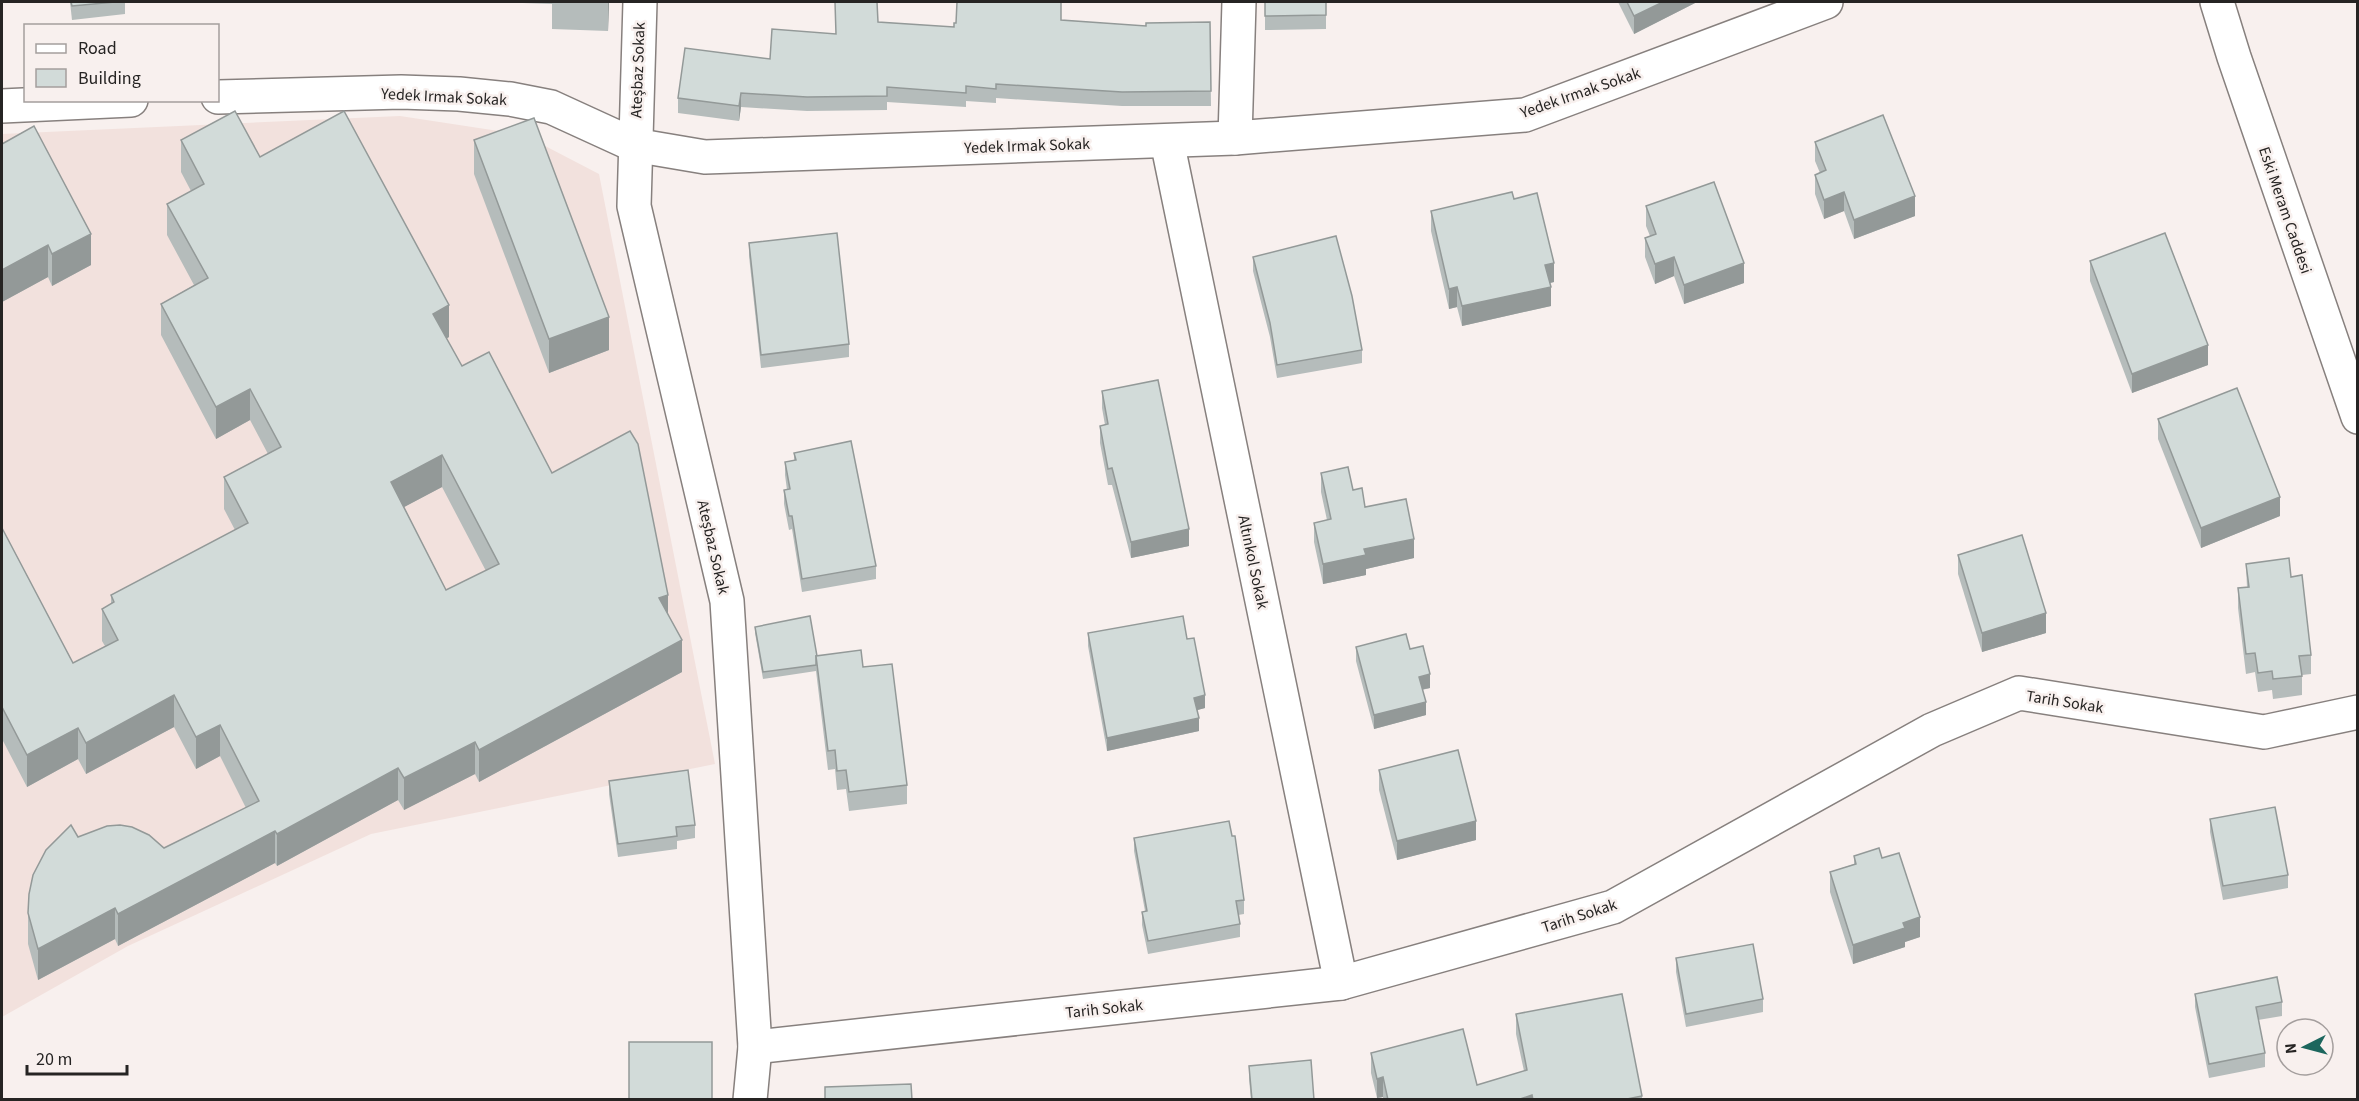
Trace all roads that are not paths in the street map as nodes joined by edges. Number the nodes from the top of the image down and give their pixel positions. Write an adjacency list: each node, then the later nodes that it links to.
1 (640, 2): 10 (street, Ateşbaz Sokak)
2 (1239, 2): 8 (street)
3 (1826, 2): 8 (street, Yedek Irmak Sokak)
4 (2217, 2): 11 (street, Eski Meram Caddesi)
5 (219, 97): 10 (street, Yedek Irmak Sokak)
6 (88, 102): 7 (street)
7 (2, 106)
8 (1235, 138): 9 (street, Yedek Irmak Sokak)
9 (1167, 141): 10 (street, Yedek Irmak Sokak); 13 (street, Altınkol Sokak)
10 (634, 145): 14 (street, Ateşbaz Sokak)
11 (2358, 417)
12 (2358, 712): 13 (street, Tarih Sokak)
13 (1341, 983): 14 (street, Tarih Sokak)
14 (755, 1047): 15 (street, Ateşbaz Sokak)
15 (750, 1100)

